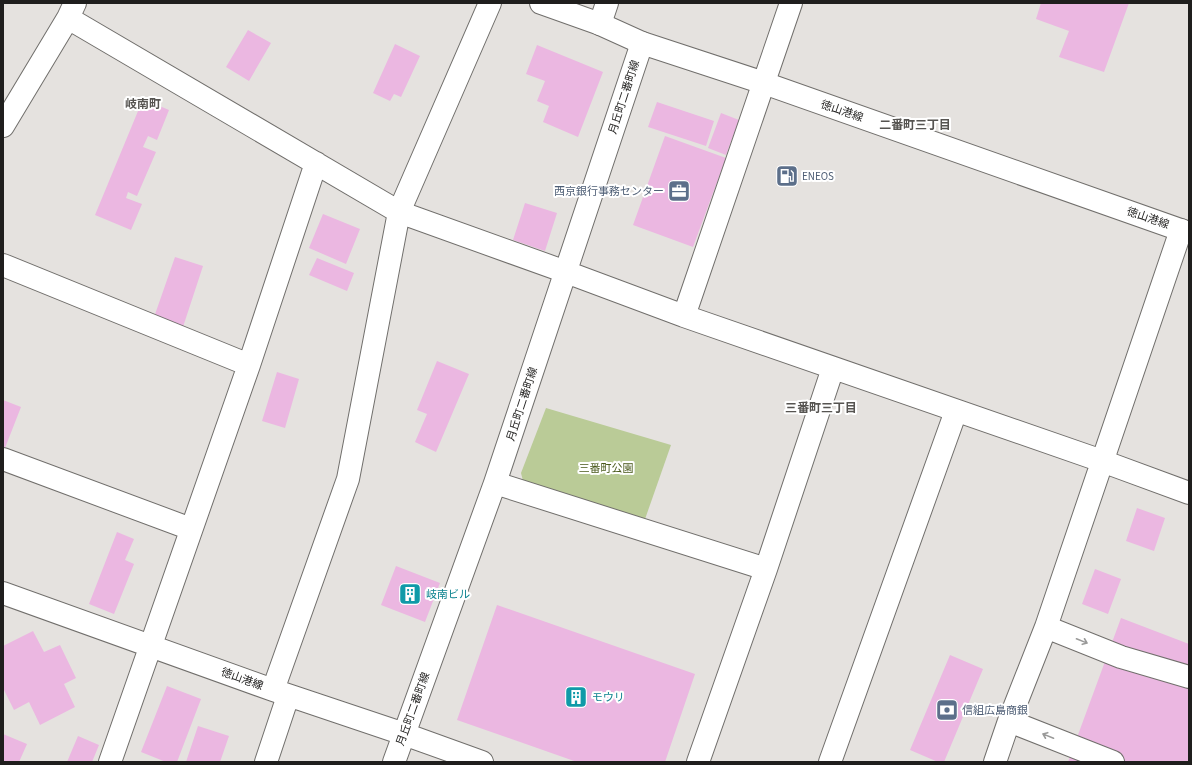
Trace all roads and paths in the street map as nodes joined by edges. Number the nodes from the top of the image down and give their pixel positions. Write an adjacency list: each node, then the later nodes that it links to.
1 (490, 3): 11 (street)
2 (541, 3): 6 (street, 徳山港線)
3 (607, 3): 6 (street)
4 (791, 3): 8 (street)
5 (71, 10): 9 (street); 10 (street)
6 (600, 24): 7 (street, 徳山港線)
7 (642, 43): 8 (street, 徳山港線); 14 (street, 月丘町二番町線)
8 (764, 83): 12 (street, 徳山港線); 15 (street)
9 (3, 126)
10 (316, 164): 11 (street); 16 (street)
11 (399, 212): 14 (street); 29 (street)
12 (1185, 232): 20 (street)
13 (3, 265): 16 (street)
14 (566, 272): 15 (street); 21 (street, 月丘町二番町線)
15 (684, 316): 17 (street)
16 (249, 365): 23 (street)
17 (833, 368): 18 (street); 24 (street)
18 (956, 411): 20 (street); 37 (street)
19 (3, 459): 23 (street)
20 (1102, 461): 22 (street); 26 (street)
21 (495, 483): 24 (street); 31 (street, 月丘町二番町線)
22 (1189, 493)
23 (191, 529): 27 (street)
24 (766, 569): 36 (street)
25 (3, 593): 27 (street, 徳山港線)
26 (1046, 626): 28 (street, one-way to 28); 30 (street)
27 (151, 646): 29 (street, 徳山港線); 32 (street)
28 (1189, 677)
29 (280, 693): 31 (street, 徳山港線); 33 (street)
30 (1009, 721): 38 (street); 39 (street, one-way to 30)
31 (404, 734): 34 (street, 月丘町二番町線); 35 (street, 徳山港線)
32 (110, 762)
33 (266, 762)
34 (394, 762)
35 (482, 762)
36 (698, 762)
37 (830, 762)
38 (995, 762)
39 (1113, 762)

